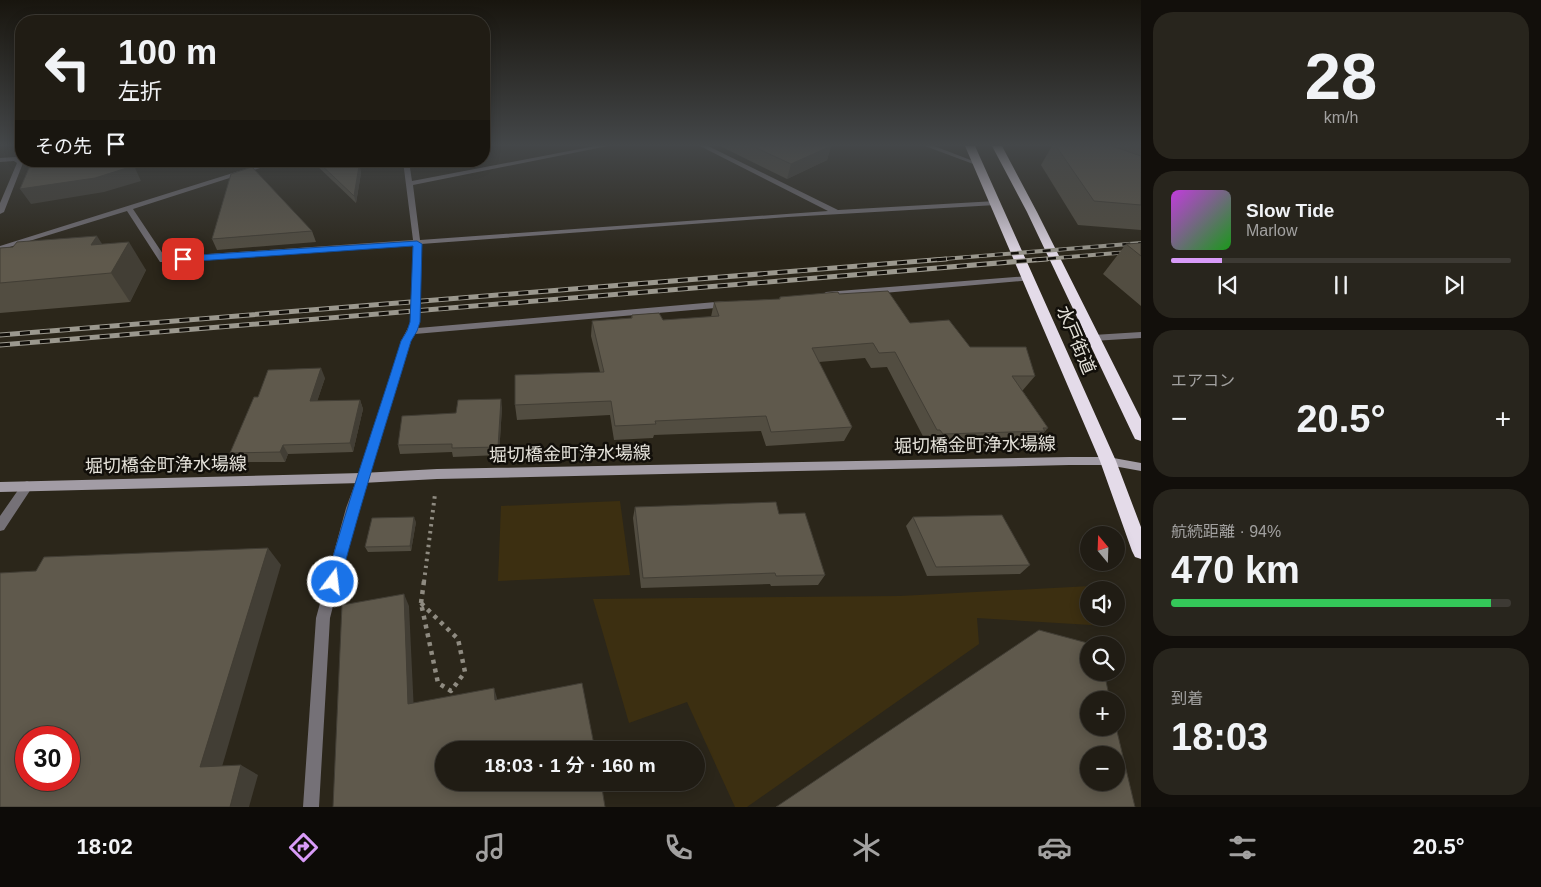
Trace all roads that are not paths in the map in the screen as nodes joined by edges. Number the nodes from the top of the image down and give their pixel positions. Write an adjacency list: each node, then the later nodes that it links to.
1 (11, 184): 9 (street)
2 (207, 184): 8 (street)
3 (409, 184): 11 (street)
4 (779, 184): 10 (street)
5 (987, 184): 7 (highway, 水戸街道)
6 (1017, 184): 18 (highway, 水戸街道)
7 (996, 203): 10 (street); 13 (highway, 水戸街道)
8 (129, 208): 11 (street); 12 (street)
9 (0, 211)
10 (836, 212): 11 (street)
11 (417, 244): 16 (street)
12 (0, 248)
13 (1029, 278): 14 (street); 20 (highway, 水戸街道)
14 (819, 296)
15 (740, 303): 16 (street)
16 (412, 331): 22 (street)
17 (1141, 335): 18 (street)
18 (1093, 338): 19 (highway, 水戸街道)
19 (1141, 435)
20 (1108, 461): 21 (street, 堀切橋金町浄水場線); 22 (street, 堀切橋金町浄水場線); 26 (highway, 水戸街道)
21 (1141, 467)
22 (362, 478): 23 (street, 堀切橋金町浄水場線); 27 (street)
23 (26, 486): 24 (street, 堀切橋金町浄水場線); 25 (street)
24 (0, 487)
25 (0, 526)
26 (1141, 551)
27 (311, 807)

